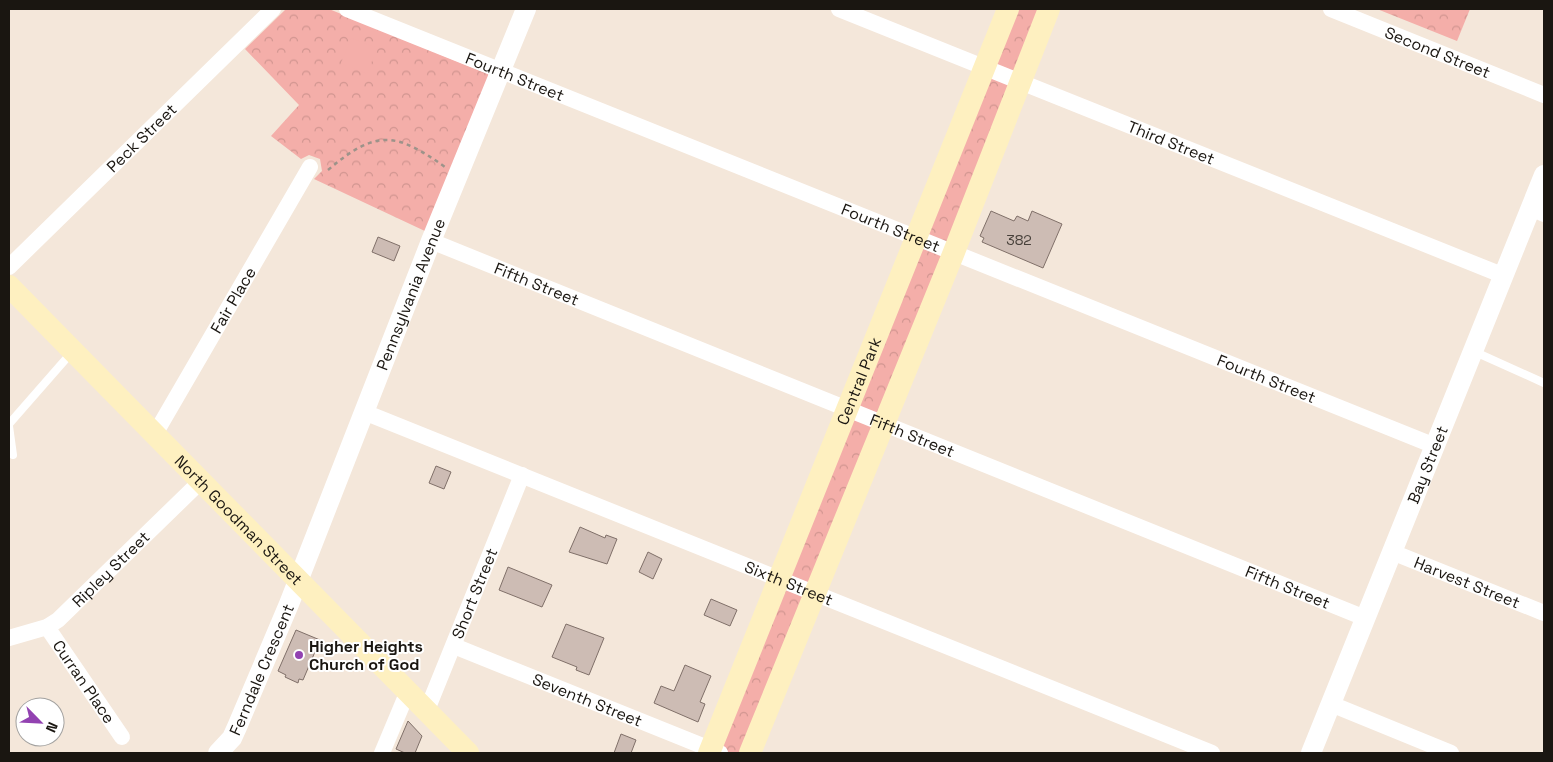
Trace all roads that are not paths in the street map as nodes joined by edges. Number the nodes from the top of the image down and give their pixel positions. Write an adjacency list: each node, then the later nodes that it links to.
1 (273, 9): 18 (street, Peck Street)
2 (347, 9): 9 (street, Fourth Street)
3 (526, 9): 9 (street, Pennsylvania Avenue)
4 (839, 9): 8 (street, Third Street)
5 (1008, 9): 8 (main road, Central Park)
6 (1049, 9): 10 (main road)
7 (1331, 9): 11 (street, Second Street)
8 (984, 67): 10 (street, Third Street); 15 (main road, Central Park)
9 (501, 70): 15 (street, Fourth Street); 16 (street, Pennsylvania Avenue)
10 (1020, 82): 17 (main road); 19 (street, Third Street)
11 (1544, 94)
12 (310, 167): 28 (street, Fair Place)
13 (1544, 175): 14 (street, Bay Street)
14 (1538, 211): 19 (street, Bay Street)
15 (915, 237): 17 (street, Fourth Street); 24 (main road, Central Park)
16 (431, 241): 24 (street, Fifth Street); 25 (street, Pennsylvania Avenue)
17 (954, 252): 26 (main road); 29 (street, Fourth Street)
18 (9, 268)
19 (1502, 275): 21 (street, Bay Street)
20 (9, 286): 22 (main road, North Goodman Street)
21 (1472, 350): 23 (lane); 29 (street, Bay Street)
22 (73, 351): 27 (lane); 28 (main road, North Goodman Street)
23 (1544, 383)
24 (847, 408): 26 (street, Fifth Street); 34 (main road, Central Park)
25 (364, 412): 31 (street, Sixth Street); 35 (street, Pennsylvania Avenue)
26 (884, 423): 36 (main road); 38 (street, Fifth Street)
27 (9, 425): 30 (lane)
28 (155, 434): 32 (main road, North Goodman Street)
29 (1434, 446): 33 (street, Bay Street)
30 (13, 455)
31 (522, 476): 34 (street, Sixth Street); 41 (street, Short Street)
32 (201, 481): 35 (main road, North Goodman Street); 39 (street, Ripley Street)
33 (1392, 552): 37 (street, Harvest Street); 38 (street, Bay Street)
34 (780, 578): 36 (street, Sixth Street); 46 (main road, Central Park)
35 (297, 580): 42 (main road, North Goodman Street); 47 (street, Ferndale Crescent)
36 (814, 592): 50 (main road); 51 (street, Sixth Street)
37 (1544, 613)
38 (1365, 618): 43 (street, Bay Street)
39 (47, 627): 40 (street, Ripley Street); 45 (street, Curran Place)
40 (9, 638)
41 (454, 646): 44 (street, Short Street); 46 (street, Seventh Street)
42 (408, 691): 44 (main road, North Goodman Street); 48 (street)
43 (1331, 704): 52 (street, Bay Street); 53 (street)
44 (427, 710): 49 (main road, North Goodman Street)
45 (122, 737)
46 (713, 752)
47 (218, 753)
48 (382, 753)
49 (468, 753)
50 (750, 753)
51 (1212, 753)
52 (1311, 753)
53 (1452, 753)

